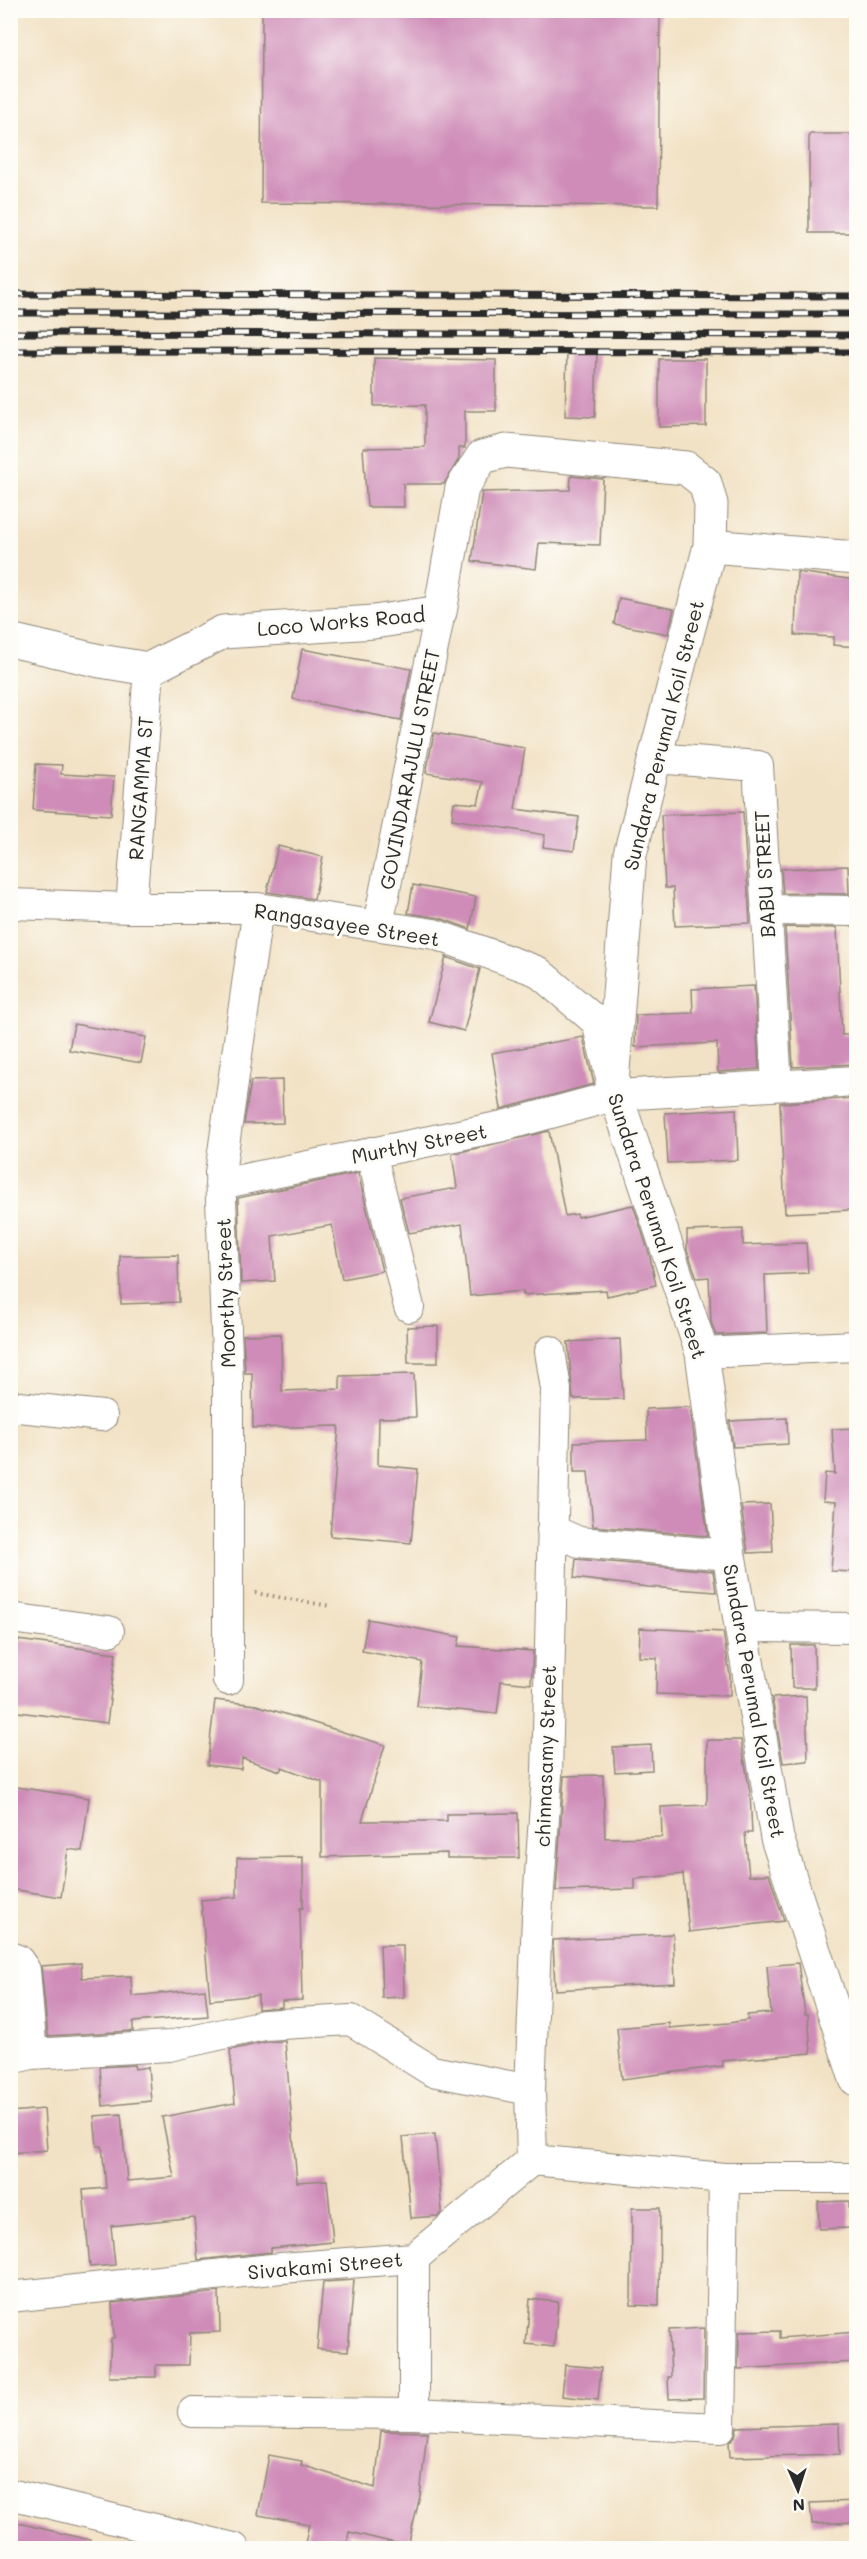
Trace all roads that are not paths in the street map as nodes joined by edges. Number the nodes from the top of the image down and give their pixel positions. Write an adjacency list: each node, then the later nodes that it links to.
1 (711, 546): 2 (street); 3 (street, Loco Works Road); 6 (street, Sundara Perumal Koil Street)
2 (856, 558)
3 (440, 612): 5 (street, Loco Works Road); 12 (street, GOVINDARAJULU STREET)
4 (10, 640): 5 (street)
5 (149, 669): 8 (street, RANGAMMA ST)
6 (655, 758): 10 (street, BABU STREET); 15 (street, Sundara Perumal Koil Street)
7 (10, 904): 8 (street, Rangasayee Street)
8 (131, 908): 9 (street, Rangasayee Street)
9 (258, 908): 12 (street, Rangasayee Street); 17 (street, Moorthy Street)
10 (766, 910): 11 (street); 14 (street, BABU STREET)
11 (856, 911)
12 (378, 925): 15 (street, Rangasayee Street)
13 (856, 1081): 14 (street, Murthy Street)
14 (777, 1085): 15 (street, Murthy Street)
15 (614, 1089): 16 (street, Murthy Street); 21 (street, Sundara Perumal Koil Street)
16 (371, 1152): 17 (street, Murthy Street); 18 (street)
17 (220, 1184): 30 (street, Moorthy Street)
18 (409, 1307)
19 (856, 1346): 21 (street)
20 (550, 1352): 24 (street, chinnasamy Street)
21 (702, 1353): 25 (street, Sundara Perumal Koil Street)
22 (10, 1406): 23 (street)
23 (102, 1416)
24 (552, 1530): 25 (street); 34 (street, chinnasamy Street)
25 (729, 1555): 27 (street, Sundara Perumal Koil Street)
26 (10, 1618): 29 (street)
27 (741, 1627): 28 (street); 33 (street, Sundara Perumal Koil Street)
28 (856, 1628)
29 (109, 1631)
30 (228, 1680)
31 (10, 1957): 32 (street)
32 (21, 2056): 34 (street)
33 (856, 2079)
34 (530, 2090): 35 (street, chinnasamy Street)
35 (532, 2160): 36 (street); 38 (street, Sivakami Street)
36 (724, 2178): 37 (street); 41 (street)
37 (856, 2178)
38 (414, 2258): 39 (street, Sivakami Street); 41 (street)
39 (10, 2297)
40 (193, 2412): 41 (street)
41 (414, 2414)
42 (10, 2494): 43 (street)
43 (234, 2548)

